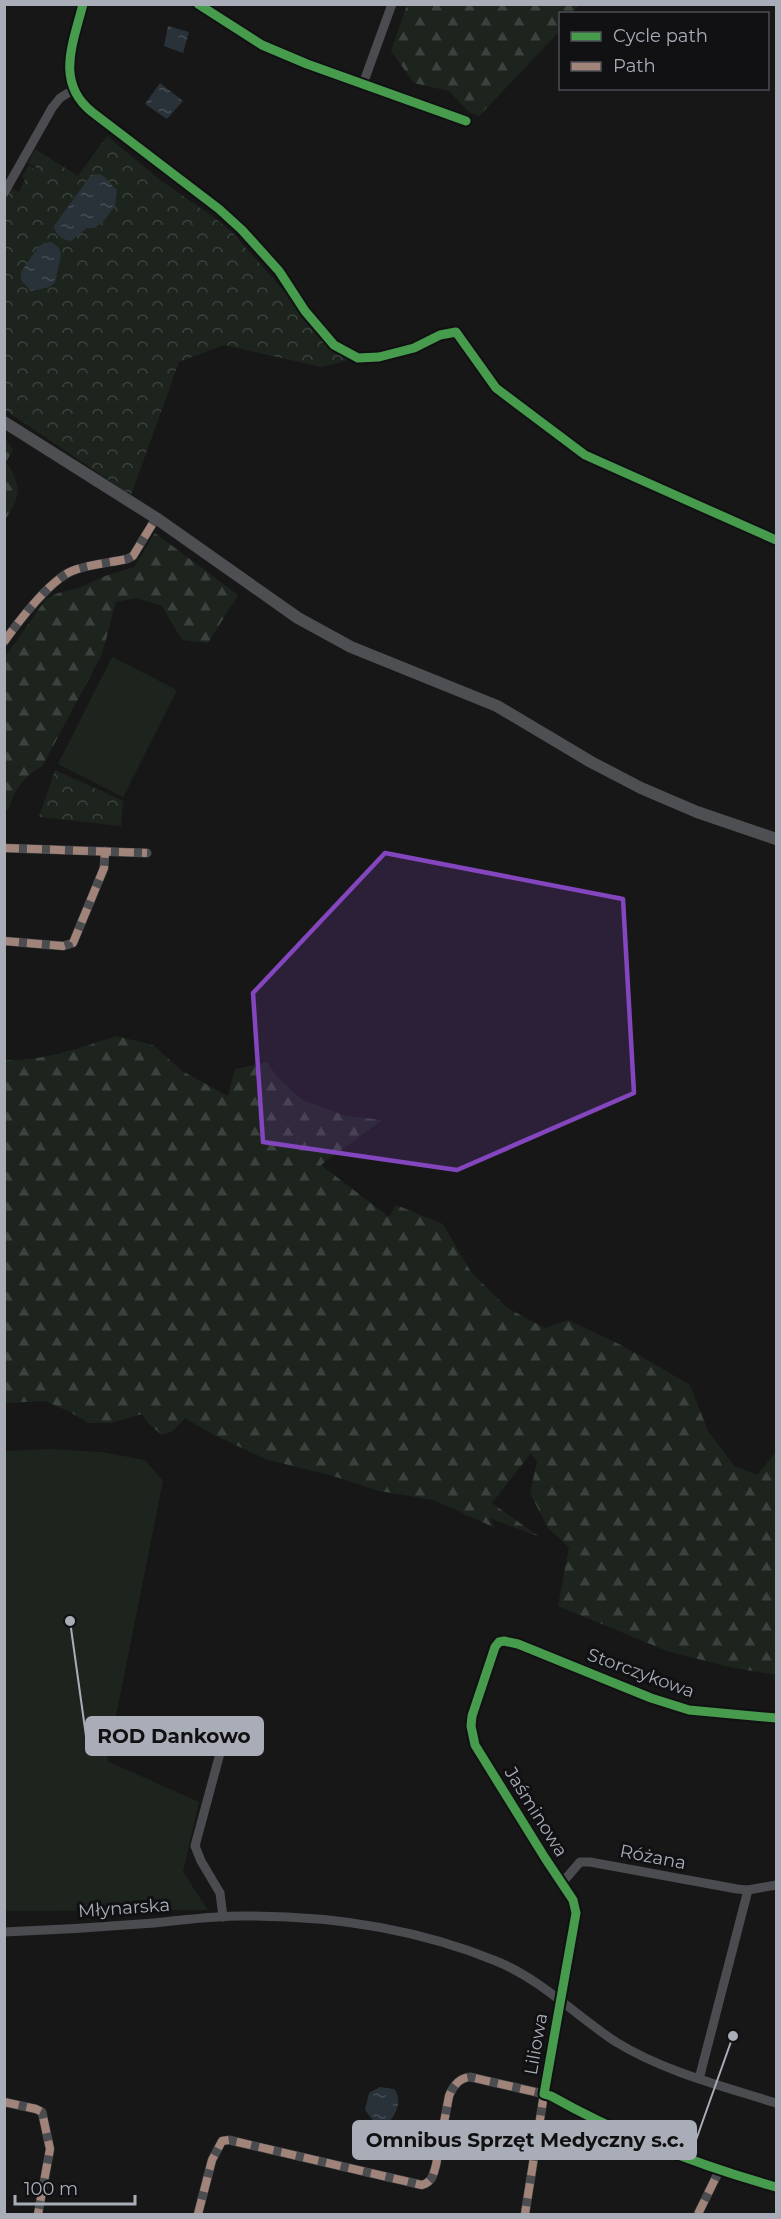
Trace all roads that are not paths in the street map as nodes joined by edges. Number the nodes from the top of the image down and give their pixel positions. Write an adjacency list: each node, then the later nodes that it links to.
1 (83, 4): 5 (street)
2 (198, 4): 4 (street)
3 (392, 4): 4 (street)
4 (363, 84): 6 (street)
5 (73, 90): 7 (street); 10 (street)
6 (466, 121)
7 (4, 194)
8 (6, 422): 9 (main road)
9 (156, 518): 11 (street); 12 (main road)
10 (777, 540)
11 (4, 642)
12 (777, 838)
13 (4, 848): 14 (street)
14 (105, 851): 15 (street); 16 (street)
15 (147, 853)
16 (4, 941)
17 (499, 1642): 18 (street, Storczykowa); 20 (street, Jaśminowa)
18 (777, 1718)
19 (226, 1731): 23 (street)
20 (562, 1883): 22 (street, Różana); 25 (street, Jaśminowa)
21 (777, 1885): 22 (street, Różana)
22 (748, 1890): 26 (street)
23 (223, 1917): 24 (street, Młynarska); 25 (street, Młynarska)
24 (4, 1932)
25 (560, 2001): 26 (street, Młynarska); 27 (street, Liliowa)
26 (699, 2079): 29 (street, Młynarska)
27 (544, 2094): 30 (street, Liliowa); 33 (street); 34 (street)
28 (4, 2102): 32 (street)
29 (777, 2103)
30 (720, 2169): 31 (street, Liliowa); 35 (street)
31 (777, 2187)
32 (38, 2214)
33 (198, 2214)
34 (525, 2214)
35 (698, 2214)

